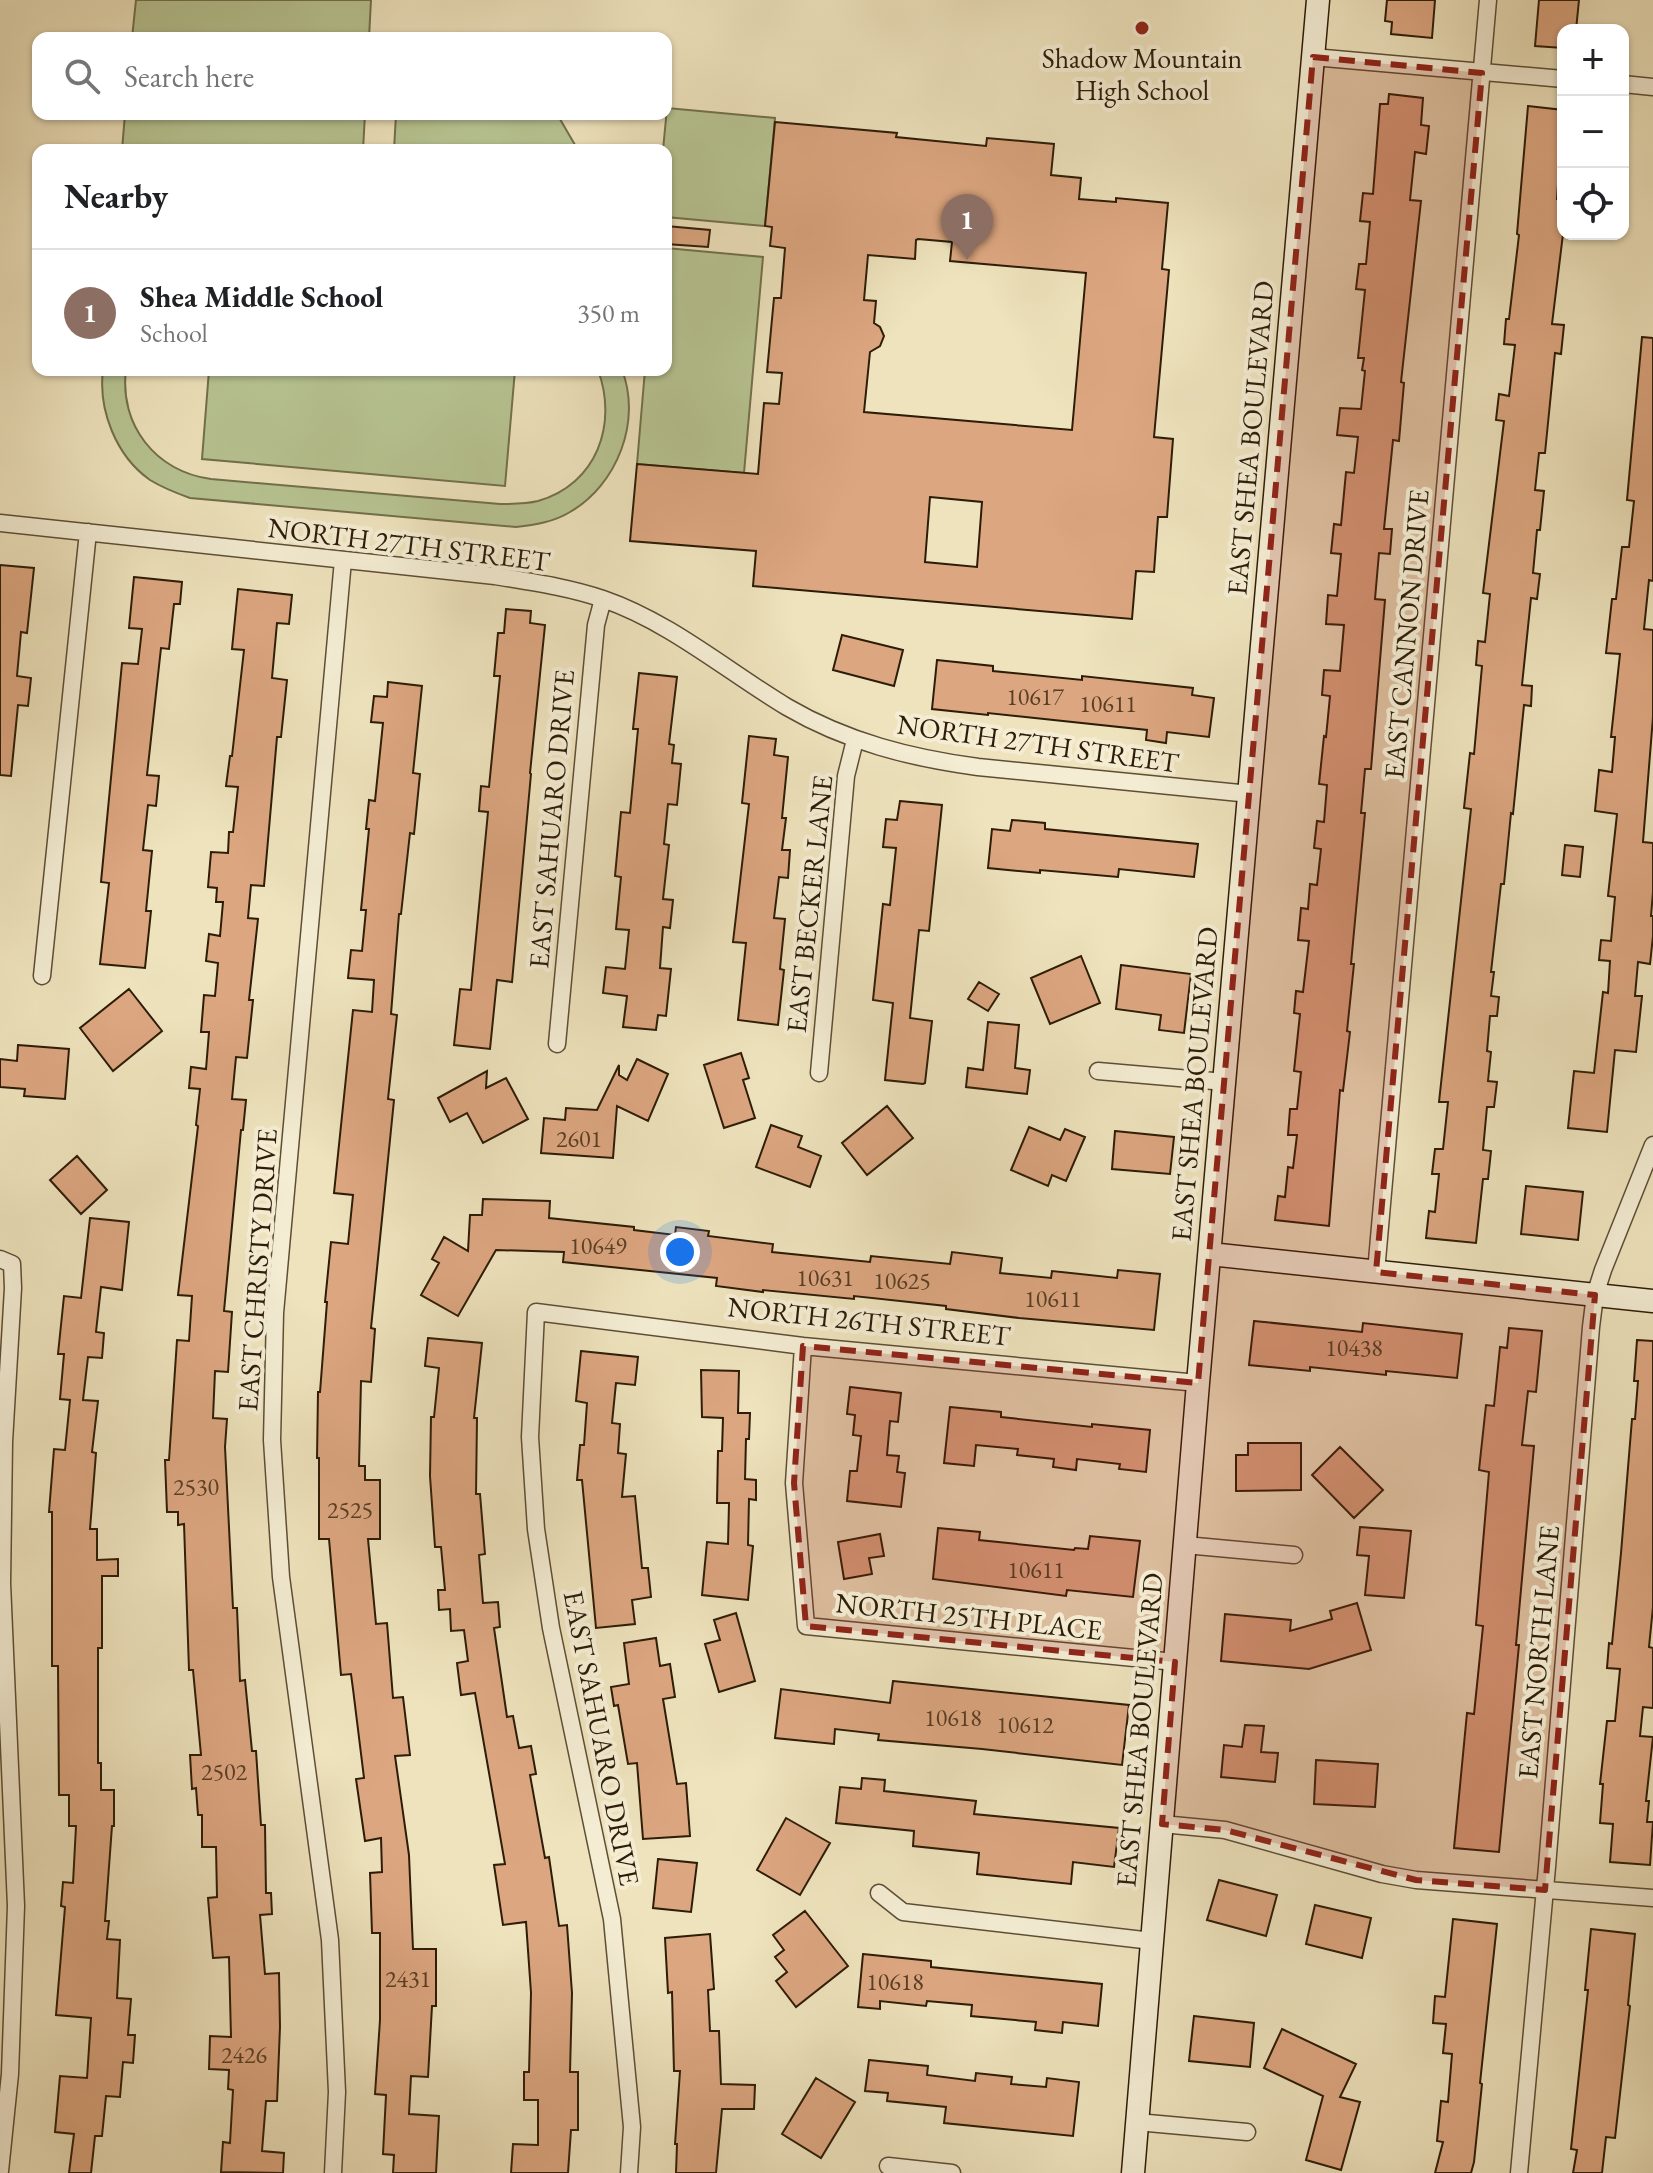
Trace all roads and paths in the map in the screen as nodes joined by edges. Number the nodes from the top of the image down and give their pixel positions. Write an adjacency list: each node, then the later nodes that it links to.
1 (1318, 0): 3 (street, EAST SHEA BOULEVARD)
2 (1488, 0): 4 (street, EAST CANNON DRIVE)
3 (1313, 57): 4 (street); 13 (street, EAST SHEA BOULEVARD)
4 (1482, 73): 5 (street); 22 (street, EAST CANNON DRIVE)
5 (1557, 79)
6 (1629, 85): 7 (street)
7 (1653, 87)
8 (0, 523): 9 (street, NORTH 27TH STREET)
9 (88, 532): 10 (street, NORTH 27TH STREET); 14 (street)
10 (343, 560): 11 (street, NORTH 27TH STREET); 40 (street, EAST CHRISTY DRIVE)
11 (603, 599): 12 (street, NORTH 27TH STREET); 15 (street, EAST SAHUARO DRIVE)
12 (855, 740): 13 (street, NORTH 27TH STREET); 17 (street, EAST BECKER LANE)
13 (1250, 794): 18 (street, EAST SHEA BOULEVARD)
14 (42, 976)
15 (557, 1044)
16 (1098, 1071): 18 (street)
17 (819, 1073)
18 (1225, 1082): 20 (street, EAST SHEA BOULEVARD)
19 (1653, 1145): 23 (street, EAST NORTH LANE)
20 (1210, 1254): 22 (street); 27 (street, EAST SHEA BOULEVARD)
21 (6, 1262): 39 (street)
22 (1376, 1272): 23 (street)
23 (1595, 1295): 24 (street); 32 (street, EAST NORTH LANE)
24 (1653, 1301)
25 (536, 1312): 26 (street, NORTH 26TH STREET); 41 (street, EAST SAHUARO DRIVE)
26 (803, 1346): 27 (street, NORTH 26TH STREET); 30 (street, NORTH 25TH PLACE)
27 (1198, 1383): 28 (street, EAST SHEA BOULEVARD)
28 (1185, 1545): 29 (street); 30 (street, EAST SHEA BOULEVARD)
29 (1294, 1555)
30 (1175, 1662): 31 (street, EAST SHEA BOULEVARD)
31 (1162, 1824): 32 (street); 35 (street, EAST SHEA BOULEVARD)
32 (1545, 1890): 34 (street); 44 (street, EAST NORTH LANE)
33 (879, 1893): 35 (street)
34 (1653, 1898)
35 (1152, 1941): 36 (street, EAST SHEA BOULEVARD)
36 (1137, 2122): 37 (street); 43 (street, EAST SHEA BOULEVARD)
37 (1247, 2132)
38 (888, 2166): 42 (street)
39 (0, 2171)
40 (333, 2173)
41 (629, 2173)
42 (952, 2173)
43 (1133, 2173)
44 (1519, 2173)

